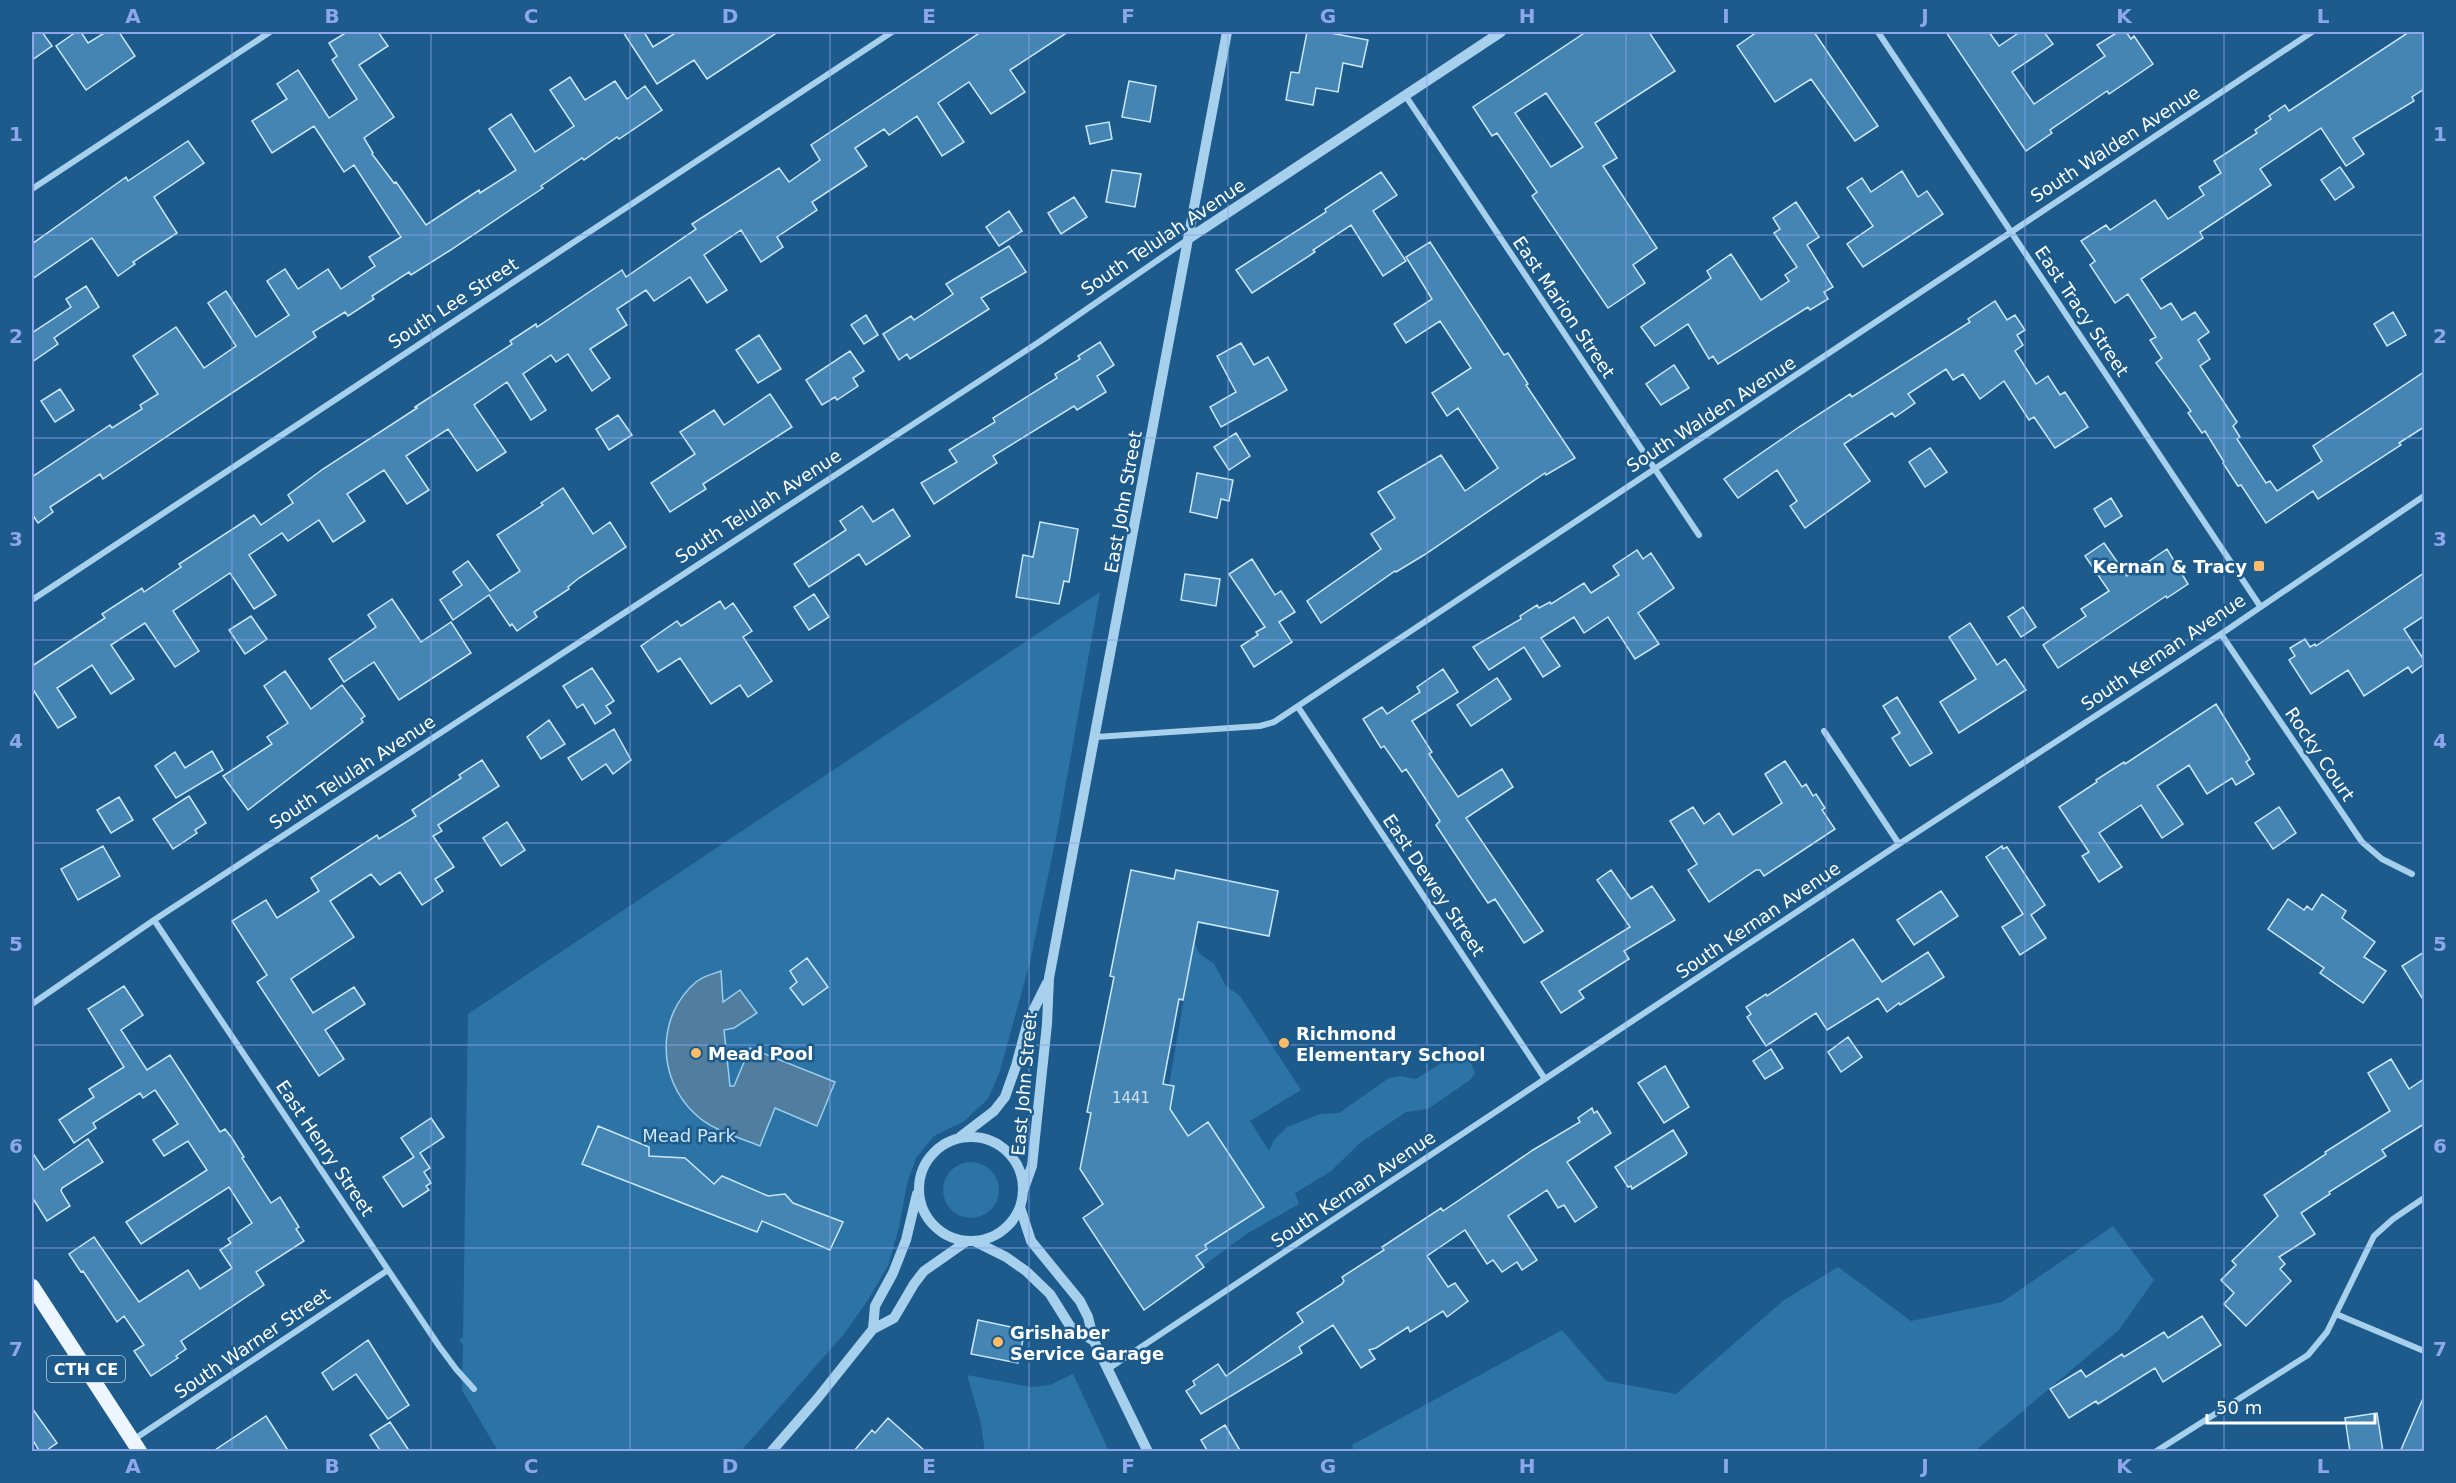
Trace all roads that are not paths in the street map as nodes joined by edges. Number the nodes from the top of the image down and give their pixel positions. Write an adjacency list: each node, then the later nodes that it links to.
1 (270, 32): 8 (street)
2 (892, 32): 14 (street, South Lee Street)
3 (1227, 32): 10 (street, East John Street)
4 (1501, 32): 7 (street, South Telulah Avenue)
5 (1878, 32): 9 (street, East Tracy Street)
6 (2312, 32): 9 (street, South Walden Avenue)
7 (1405, 95): 10 (street, South Telulah Avenue); 11 (street, East Marion Street)
8 (32, 189)
9 (2010, 231): 11 (street, South Walden Avenue); 15 (street, East Tracy Street)
10 (1188, 239): 19 (street, East John Street); 22 (street, South Telulah Avenue)
11 (1654, 469): 13 (street, East Marion Street); 17 (street, South Walden Avenue)
12 (2424, 496): 15 (street, South Kernan Avenue)
13 (1699, 535)
14 (32, 600)
15 (2260, 606): 16 (street, South Kernan Avenue)
16 (2221, 633): 20 (street, South Kernan Avenue); 21 (street, Rocky Court)
17 (1298, 707): 19 (street, South Walden Avenue); 25 (street, East Dewey Street)
18 (1824, 731): 20 (street)
19 (1096, 737): 23 (street, East John Street)
20 (1899, 844): 25 (street, South Kernan Avenue)
21 (2412, 874)
22 (154, 920): 24 (street, South Telulah Avenue); 32 (street, East Henry Street)
23 (1049, 978): 26 (street, East John Street); 28 (street, East John Street)
24 (32, 1004)
25 (1545, 1079): 38 (street, South Kernan Avenue)
26 (957, 1139): 27 (street); 28 (street)
27 (919, 1186): 31 (street); 35 (street)
28 (1023, 1191): 30 (street)
29 (2424, 1198): 34 (street)
30 (1020, 1207): 31 (street); 36 (street)
31 (970, 1241): 35 (street); 36 (street)
32 (388, 1270): 39 (street, East Henry Street); 40 (street, South Warner Street)
33 (32, 1286): 40 (main road, CTH CE)
34 (2336, 1314): 37 (street); 43 (street)
35 (873, 1329): 41 (street)
36 (1094, 1341): 38 (street)
37 (2424, 1351)
38 (1108, 1370): 42 (street)
39 (474, 1389)
40 (136, 1446)
41 (771, 1452)
42 (1148, 1452)
43 (2155, 1452)

